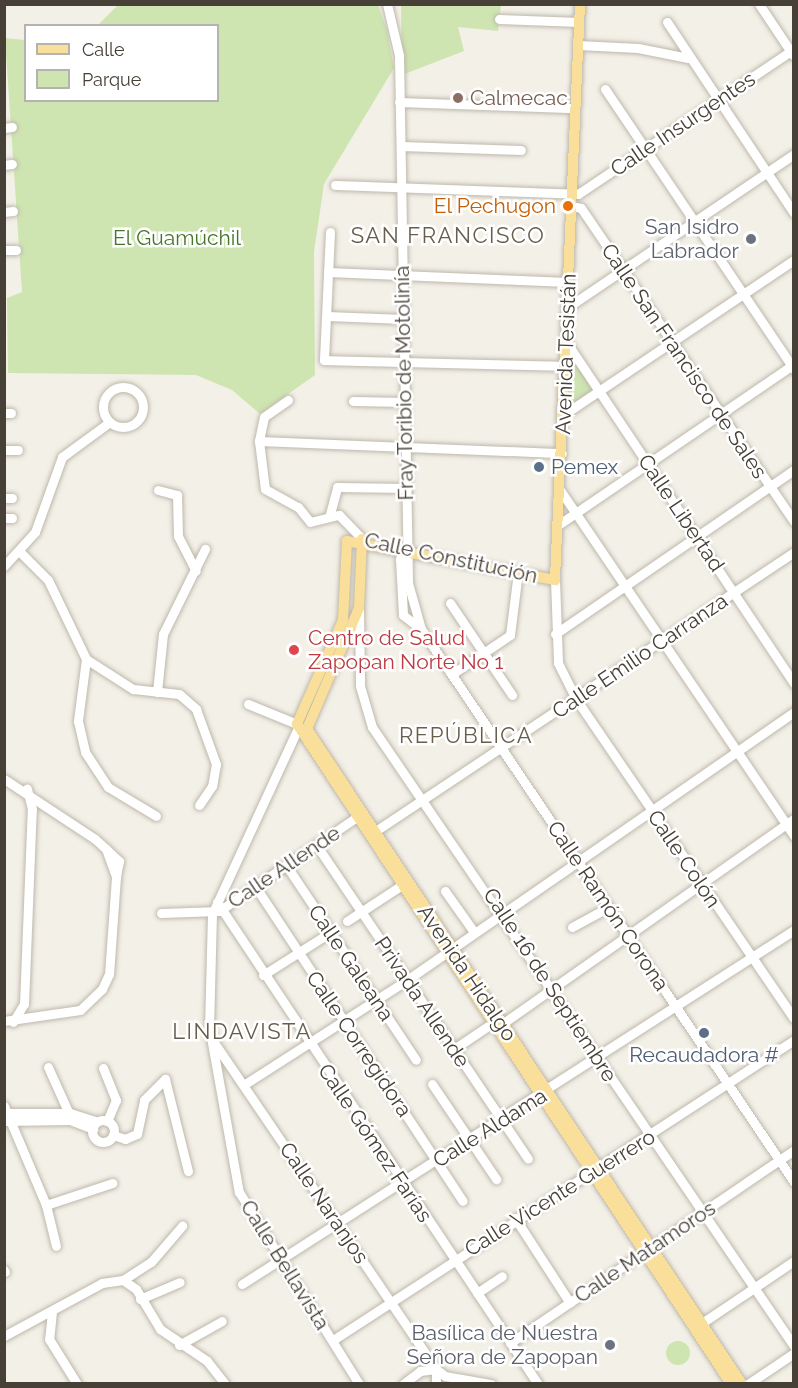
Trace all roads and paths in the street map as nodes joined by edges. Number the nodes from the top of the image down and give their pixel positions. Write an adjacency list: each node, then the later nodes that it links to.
1 (387, 4): 12 (street, Fray Toribio de Motolinía)
2 (580, 4): 5 (main road, Avenida Tesistán)
3 (759, 4): 8 (street)
4 (499, 19): 5 (street)
5 (579, 22): 7 (main road, Avenida Tesistán)
6 (667, 22): 9 (street)
7 (578, 45): 9 (street); 13 (main road, Avenida Tesistán)
8 (792, 52): 11 (street, Calle Insurgentes)
9 (688, 58): 11 (street)
10 (605, 89): 15 (street)
11 (717, 101): 15 (street, Calle Insurgentes); 18 (street)
12 (399, 102): 13 (street); 14 (street, Fray Toribio de Motolinía)
13 (575, 108): 21 (main road, Avenida Tesistán)
14 (401, 146): 16 (street); 20 (street, Fray Toribio de Motolinía)
15 (646, 149): 21 (street, Calle Insurgentes); 23 (street)
16 (521, 150)
17 (794, 154): 18 (street)
18 (766, 172): 22 (street); 23 (street)
19 (335, 185): 20 (street)
20 (401, 189): 21 (street); 30 (street, Fray Toribio de Motolinía)
21 (571, 200): 28 (street, Calle San Francisco de Sales); 31 (main road, Avenida Tesistán)
22 (794, 213)
23 (694, 221): 28 (street); 32 (street)
24 (330, 232): 29 (street)
25 (4, 250): 26 (street)
26 (16, 250)
27 (794, 260): 32 (street)
28 (622, 270): 33 (street); 36 (street, Calle San Francisco de Sales)
29 (328, 272): 30 (street); 34 (street)
30 (403, 274): 31 (street); 35 (street, Fray Toribio de Motolinía)
31 (568, 282): 33 (main road, Avenida Tesistán)
32 (743, 294): 36 (street); 40 (street)
33 (568, 307): 37 (main road, Avenida Tesistán)
34 (327, 316): 35 (street); 38 (street)
35 (404, 319): 38 (street, Fray Toribio de Motolinía)
36 (671, 342): 41 (street); 45 (street, Calle San Francisco de Sales)
37 (567, 343): 39 (main road, Avenida Tesistán); 41 (street, Calle Libertad)
38 (404, 363): 39 (street); 44 (street, Fray Toribio de Motolinía)
39 (565, 366): 46 (main road, Avenida Tesistán)
40 (793, 366): 45 (street)
41 (599, 391): 46 (street); 53 (street, Calle Libertad)
42 (288, 400): 48 (street)
43 (353, 401): 44 (street)
44 (405, 402): 49 (street, Fray Toribio de Motolinía)
45 (720, 414): 53 (street); 55 (street, Calle San Francisco de Sales)
46 (563, 415): 52 (main road, Avenida Tesistán)
47 (107, 424): 47 (street); 70 (street)
48 (260, 441): 49 (street); 60 (street)
49 (406, 447): 52 (street); 56 (street, Fray Toribio de Motolinía)
50 (4, 450): 51 (street)
51 (18, 450)
52 (562, 453): 58 (main road, Avenida Tesistán)
53 (647, 462): 59 (street); 64 (street, Calle Libertad)
54 (794, 470): 55 (street)
55 (769, 486): 61 (street, Calle San Francisco de Sales); 64 (street)
56 (406, 488): 60 (street); 67 (street, Fray Toribio de Motolinía)
57 (158, 490): 72 (street)
58 (560, 490): 59 (street); 63 (main road, Avenida Tesistán)
59 (576, 513): 63 (street); 75 (street)
60 (330, 514): 62 (street)
61 (794, 522)
62 (347, 523): 65 (street); 66 (street)
63 (558, 525): 74 (main road, Avenida Tesistán)
64 (697, 536): 75 (street); 76 (street, Calle Libertad)
65 (362, 539): 66 (main road, Calle Constitución); 67 (main road, Calle Constitución); 78 (main road, Avenida Hidalgo)
66 (347, 541): 90 (main road)
67 (406, 548): 73 (main road, Calle Constitución); 83 (street, Calle Ramón Corona)
68 (205, 549): 72 (street)
69 (794, 552): 76 (street, Calle Emilio Carranza)
70 (21, 553): 71 (street); 82 (street)
71 (4, 566)
72 (196, 571): 85 (street)
73 (518, 572): 74 (main road, Calle Constitución); 81 (street)
74 (555, 580): 79 (street, Avenida Tesistán)
75 (625, 584): 79 (street); 80 (street)
76 (733, 593): 80 (street, Calle Emilio Carranza); 84 (street, Calle Libertad)
77 (450, 603): 81 (street)
78 (359, 608): 93 (main road, Avenida Hidalgo); 96 (street, Calle 16 de Septiembre)
79 (555, 634): 87 (street, Avenida Tesistán)
80 (663, 640): 87 (street, Calle Emilio Carranza); 92 (street)
81 (484, 653): 83 (street); 86 (street)
82 (86, 659): 85 (street); 100 (street)
83 (452, 674): 91 (street, Calle Ramón Corona)
84 (794, 684)
85 (157, 692): 97 (street)
86 (512, 695)
87 (576, 699): 91 (street, Calle Emilio Carranza); 98 (street, Calle Colón)
88 (248, 704): 90 (street)
89 (794, 712): 92 (street)
90 (297, 726): 93 (main road, Avenida Hidalgo); 114 (street, Calle Bellavista)
91 (502, 748): 96 (street, Calle Emilio Carranza); 107 (street, Calle Ramón Corona)
92 (736, 750): 98 (street); 103 (street)
93 (324, 764): 101 (main road, Avenida Hidalgo); 104 (main road, Avenida Hidalgo)
94 (4, 779): 95 (street)
95 (27, 789): 99 (street); 102 (street)
96 (425, 798): 104 (street, Calle Emilio Carranza); 116 (street, Calle 16 de Septiembre)
97 (199, 805)
98 (650, 808): 107 (street); 109 (street, Calle Colón)
99 (51, 809): 102 (street); 134 (street)
100 (156, 816)
101 (354, 819): 104 (main road, Avenida Hidalgo); 106 (street, Calle Allende)
102 (31, 821): 131 (street)
103 (790, 821): 105 (street); 109 (street)
104 (370, 835): 111 (main road, Avenida Hidalgo); 124 (main road, Avenida Hidalgo)
105 (794, 836)
106 (317, 846): 108 (street, Calle Allende); 115 (street, Privada Allende)
107 (577, 861): 113 (street, Calle Ramón Corona); 116 (street)
108 (286, 865): 110 (street, Calle Allende); 120 (street, Calle Galeana)
109 (701, 885): 123 (street); 126 (street, Calle Colón)
110 (255, 886): 114 (street, Calle Allende); 125 (street, Calle Corregidora)
111 (399, 886): 115 (street); 124 (main road, Avenida Hidalgo)
112 (446, 891): 122 (street)
113 (609, 907): 119 (street); 123 (street, Calle Ramón Corona)
114 (216, 912): 117 (street); 127 (street, Calle Gómez Farías); 138 (street, Calle Bellavista)
115 (361, 912): 118 (street); 128 (street, Privada Allende)
116 (502, 912): 122 (street); 129 (street, Calle 16 de Septiembre)
117 (160, 913)
118 (346, 921)
119 (572, 927)
120 (333, 930): 125 (street); 130 (street, Calle Galeana)
121 (794, 930): 126 (street, Calle Aldama)
122 (474, 932): 124 (street)
123 (628, 937): 129 (street); 132 (street, Calle Ramón Corona)
124 (447, 951): 128 (street); 137 (main road, Avenida Hidalgo)
125 (299, 953): 127 (street); 136 (street, Calle Corregidora)
126 (752, 958): 132 (street, Calle Aldama); 133 (street, Calle Colón)
127 (263, 975): 140 (street, Calle Gómez Farías)
128 (407, 980): 130 (street); 141 (street, Privada Allende)
129 (550, 990): 137 (street); 143 (street, Calle 16 de Septiembre)
130 (376, 1000): 136 (street); 142 (street, Calle Galeana)
131 (24, 1004): 134 (street); 135 (street)
132 (677, 1009): 143 (street, Calle Aldama); 148 (street, Calle Ramón Corona)
133 (794, 1018)
134 (39, 1019): 135 (street)
135 (9, 1021)
136 (344, 1022): 140 (street); 160 (street, Calle Corregidora)
137 (495, 1026): 141 (street); 149 (main road, Avenida Hidalgo)
138 (211, 1038): 146 (street, Calle Naranjos); 176 (street, Calle Bellavista)
139 (794, 1040): 148 (street, Calle Vicente Guerrero)
140 (308, 1042): 146 (street); 167 (street, Calle Gómez Farías)
141 (454, 1049): 152 (street, Privada Allende)
142 (416, 1060)
143 (598, 1060): 149 (street, Calle Aldama); 156 (street, Calle 16 de Septiembre)
144 (48, 1067): 151 (street)
145 (103, 1068): 153 (street)
146 (245, 1084): 172 (street, Calle Naranjos)
147 (432, 1084): 157 (street)
148 (728, 1084): 156 (street, Calle Vicente Guerrero); 161 (street, Calle Ramón Corona)
149 (543, 1095): 152 (street, Calle Aldama); 163 (main road, Avenida Hidalgo)
150 (7, 1114): 151 (street); 169 (street)
151 (70, 1116): 154 (street)
152 (501, 1120): 157 (street, Calle Aldama); 159 (street, Privada Allende)
153 (107, 1121): 154 (street); 155 (street)
154 (95, 1125): 155 (street)
155 (113, 1135): 162 (street)
156 (650, 1136): 163 (street, Calle Vicente Guerrero); 170 (street, Calle 16 de Septiembre)
157 (470, 1140): 160 (street, Calle Aldama); 164 (street)
158 (794, 1150): 161 (street, Calle Matamoros)
159 (528, 1160)
160 (437, 1161): 167 (street, Calle Aldama); 168 (street, Calle Corregidora)
161 (779, 1161): 165 (street, Calle Ramón Corona); 170 (street, Calle Matamoros)
162 (188, 1171)
163 (594, 1172): 171 (street, Calle Vicente Guerrero); 175 (main road, Avenida Hidalgo)
164 (496, 1179)
165 (794, 1182)
166 (112, 1183): 169 (street)
167 (402, 1183): 172 (street, Calle Aldama); 177 (street, Calle Gómez Farías)
168 (463, 1201)
169 (46, 1205): 174 (street)
170 (702, 1212): 175 (street, Calle Matamoros); 183 (street, Calle 16 de Septiembre)
171 (515, 1218): 177 (street, Calle Vicente Guerrero); 187 (street)
172 (337, 1224): 176 (street, Calle Aldama); 186 (street, Calle Naranjos)
173 (182, 1226): 180 (street)
174 (56, 1246)
175 (647, 1250): 187 (street, Calle Matamoros); 191 (main road, Avenida Hidalgo)
176 (281, 1260): 182 (street, Calle Aldama); 194 (street, Calle Bellavista)
177 (454, 1260): 184 (street, Calle Gómez Farías); 186 (street, Calle Vicente Guerrero)
178 (794, 1261): 183 (street)
179 (502, 1276): 184 (street)
180 (123, 1280): 185 (street); 188 (street)
181 (180, 1282): 185 (street)
182 (242, 1284)
183 (754, 1288): 191 (street); 197 (street, Calle 16 de Septiembre)
184 (477, 1293): 195 (street, Calle Gómez Farías)
185 (140, 1299): 196 (street)
186 (391, 1300): 194 (street, Calle Vicente Guerrero); 199 (street, Calle Naranjos)
187 (570, 1303): 195 (street, Calle Matamoros)
188 (52, 1312): 190 (street); 192 (street)
189 (222, 1322): 196 (street)
190 (24, 1326): 192 (street); 193 (street)
191 (698, 1326): 207 (main road, Avenida Hidalgo); 208 (main road, Avenida Hidalgo)
192 (48, 1335): 200 (street)
193 (4, 1336)
194 (333, 1340): 202 (street, Calle Bellavista)
195 (510, 1343): 206 (street, Calle Gómez Farías)
196 (179, 1345): 201 (street)
197 (794, 1346)
198 (794, 1353): 209 (street)
199 (436, 1369): 203 (street); 204 (street); 205 (street)
200 (77, 1383)
201 (225, 1383)
202 (359, 1383)
203 (403, 1383)
204 (436, 1383)
205 (491, 1383)
206 (538, 1383)
207 (731, 1383)
208 (742, 1383)
209 (748, 1383)

